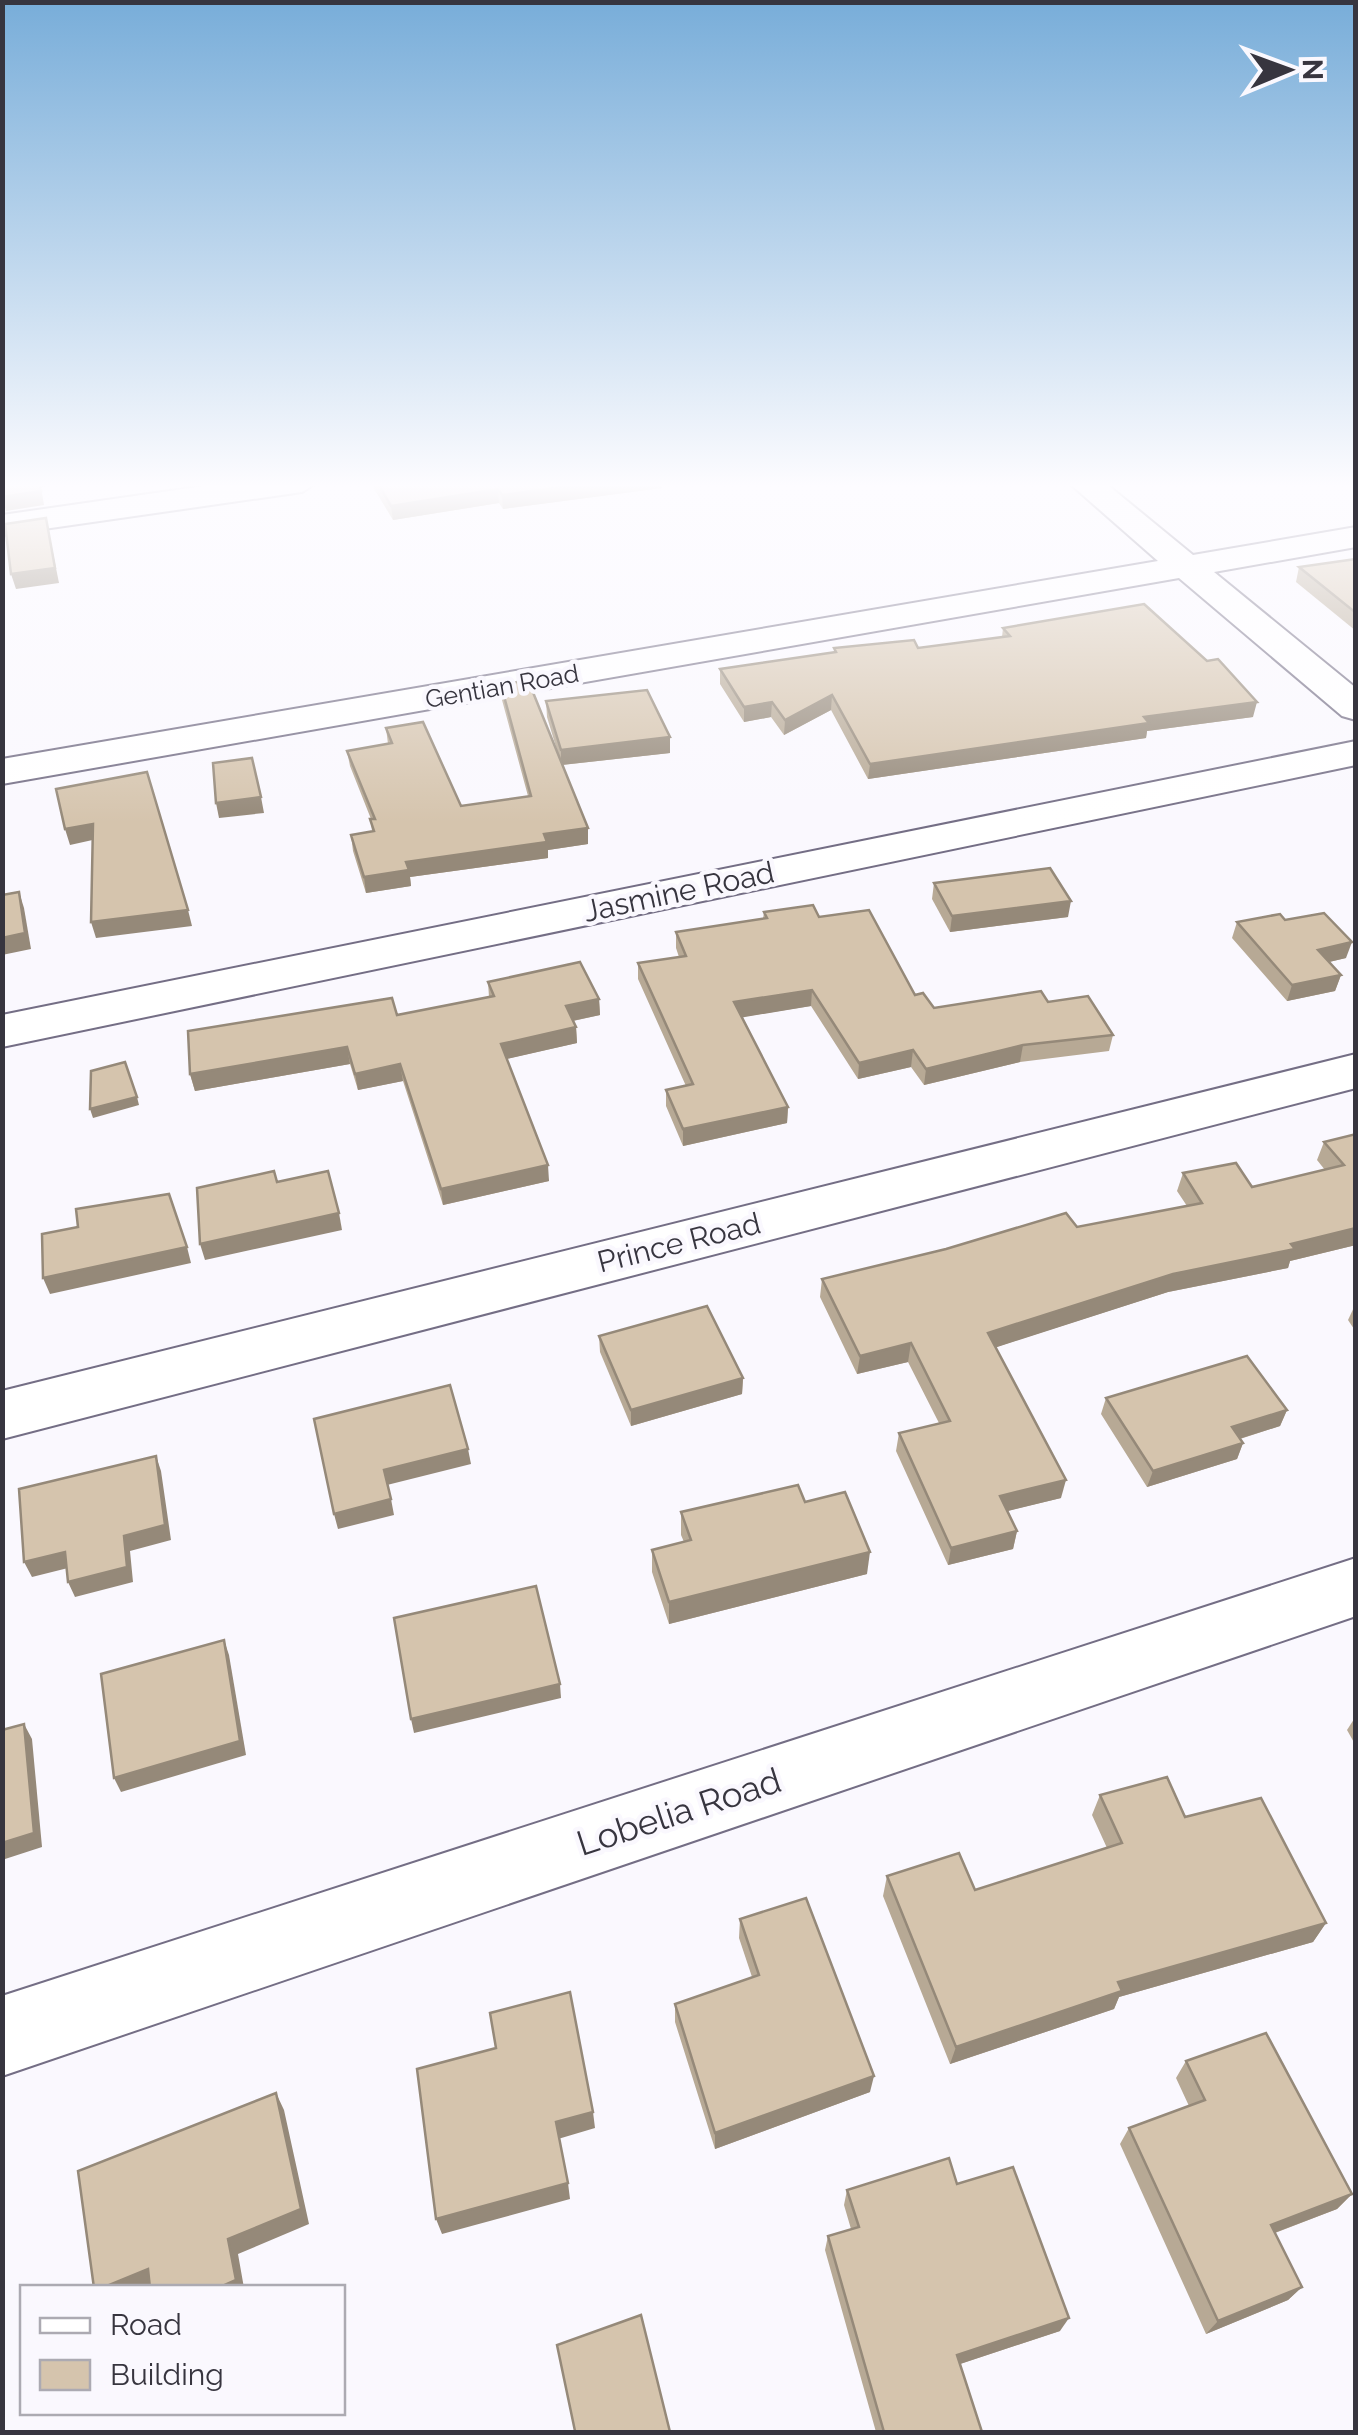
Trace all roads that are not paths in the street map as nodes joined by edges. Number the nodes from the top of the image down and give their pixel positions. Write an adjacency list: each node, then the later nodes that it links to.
1 (1015, 596): 5 (street, Gentian Road)
2 (1221, 596): 3 (street)
3 (1356, 708)
4 (1356, 753): 6 (street, Jasmine Road)
5 (2, 772)
6 (2, 1032)
7 (1356, 1071): 8 (street, Prince Road)
8 (2, 1416)
9 (1356, 1587): 10 (street, Lobelia Road)
10 (2, 2036)

